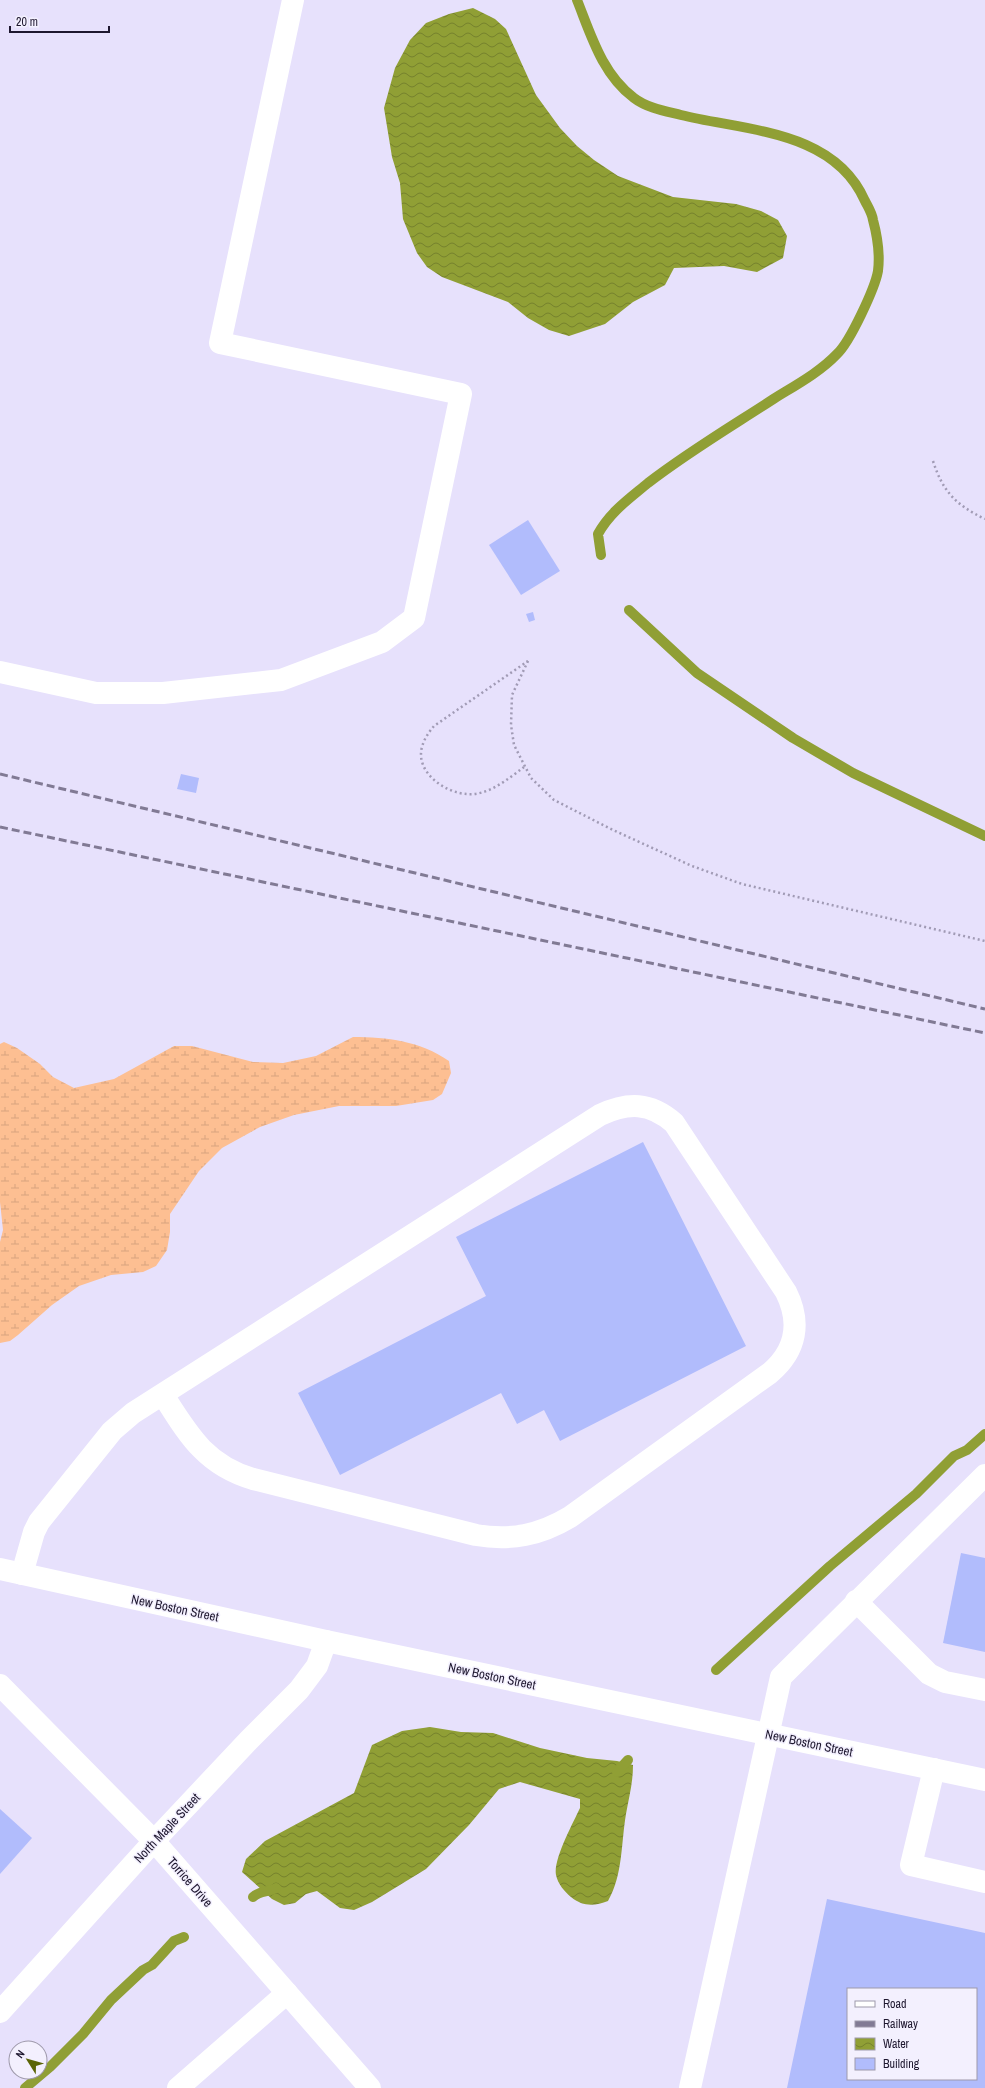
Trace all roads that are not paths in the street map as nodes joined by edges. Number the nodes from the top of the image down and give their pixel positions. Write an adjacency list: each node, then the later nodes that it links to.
1 (293, 0): 2 (street)
2 (0, 672)
3 (163, 1395): 3 (street); 6 (street)
4 (985, 1475): 7 (street)
5 (0, 1569): 6 (street, New Boston Street)
6 (22, 1574): 8 (street, New Boston Street)
7 (856, 1601): 10 (street); 11 (street)
8 (326, 1641): 11 (street, New Boston Street); 14 (street, North Maple Street)
9 (0, 1685): 14 (street, Torrice Drive)
10 (985, 1690)
11 (767, 1734): 12 (street, New Boston Street); 21 (street)
12 (934, 1769): 13 (street, New Boston Street); 15 (street)
13 (985, 1780)
14 (154, 1841): 16 (street, North Maple Street); 17 (street, Torrice Drive)
15 (985, 1882)
16 (8, 1989): 18 (street, North Maple Street)
17 (287, 1993): 19 (street); 20 (street, Torrice Drive)
18 (0, 2012)
19 (178, 2088)
20 (370, 2088)
21 (690, 2088)

